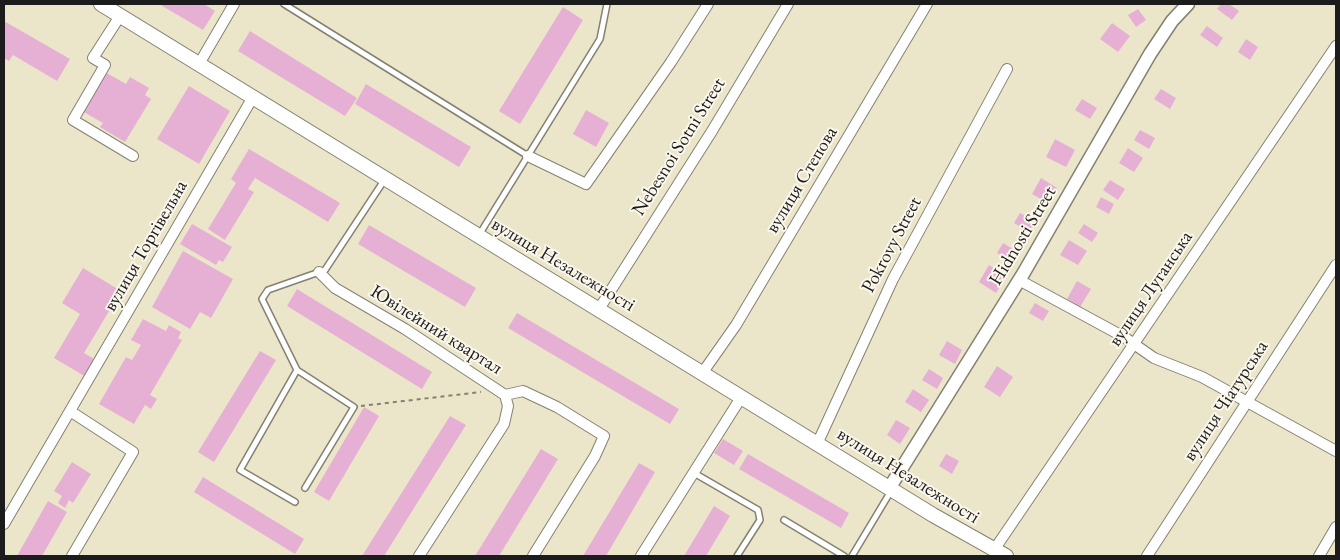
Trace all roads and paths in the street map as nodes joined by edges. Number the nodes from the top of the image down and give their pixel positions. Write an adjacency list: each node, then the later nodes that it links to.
1 (101, 4): 9 (main road, вулиця Незалежності)
2 (234, 4): 11 (street)
3 (284, 4): 15 (lane)
4 (607, 4): 15 (lane)
5 (708, 4): 15 (street)
6 (788, 4): 21 (street, Nebesnoi Sotni Street)
7 (927, 4): 24 (street, вулиця Степова)
8 (1188, 4): 20 (street, Hidnosti Street)
9 (120, 16): 11 (main road, вулиця Незалежності); 14 (street)
10 (1336, 46): 22 (street, вулиця Луганська)
11 (199, 64): 13 (main road, вулиця Незалежності)
12 (1007, 69): 30 (street, Pokrovy Street)
13 (253, 97): 16 (main road, вулиця Незалежності); 29 (street, вулиця Торгівельна)
14 (132, 156)
15 (528, 156): 17 (lane)
16 (386, 178): 17 (main road, вулиця Незалежності); 19 (lane)
17 (479, 236): 21 (main road, вулиця Незалежності)
18 (1336, 265): 27 (street, вулиця Чіатурська)
19 (319, 272): 23 (lane); 25 (street, Ювілейний квартал)
20 (1019, 280): 22 (street); 34 (street, Hidnosti Street)
21 (599, 309): 24 (main road, вулиця Незалежності)
22 (1135, 344): 27 (street); 39 (street, вулиця Луганська)
23 (297, 370): 28 (lane); 35 (lane)
24 (703, 372): 26 (main road, вулиця Незалежності)
25 (501, 392): 28 (path); 41 (street, Ювілейний квартал); 42 (street)
26 (742, 396): 30 (main road, вулиця Незалежності); 32 (street)
27 (1246, 402): 31 (street); 47 (street, вулиця Чіатурська)
28 (354, 407): 33 (lane)
29 (70, 412): 37 (street, вулиця Торгівельна); 40 (street)
30 (818, 442): 34 (main road, вулиця Незалежності)
31 (1336, 451)
32 (694, 474): 43 (street); 44 (lane)
33 (305, 488)
34 (891, 488): 39 (main road, вулиця Незалежності); 46 (lane)
35 (295, 502)
36 (784, 520): 45 (lane)
37 (4, 524)
38 (1336, 527): 48 (street)
39 (1000, 553)
40 (72, 556)
41 (419, 556)
42 (533, 556)
43 (641, 556)
44 (737, 556)
45 (844, 556)
46 (852, 556)
47 (1147, 556)
48 (1319, 556)

